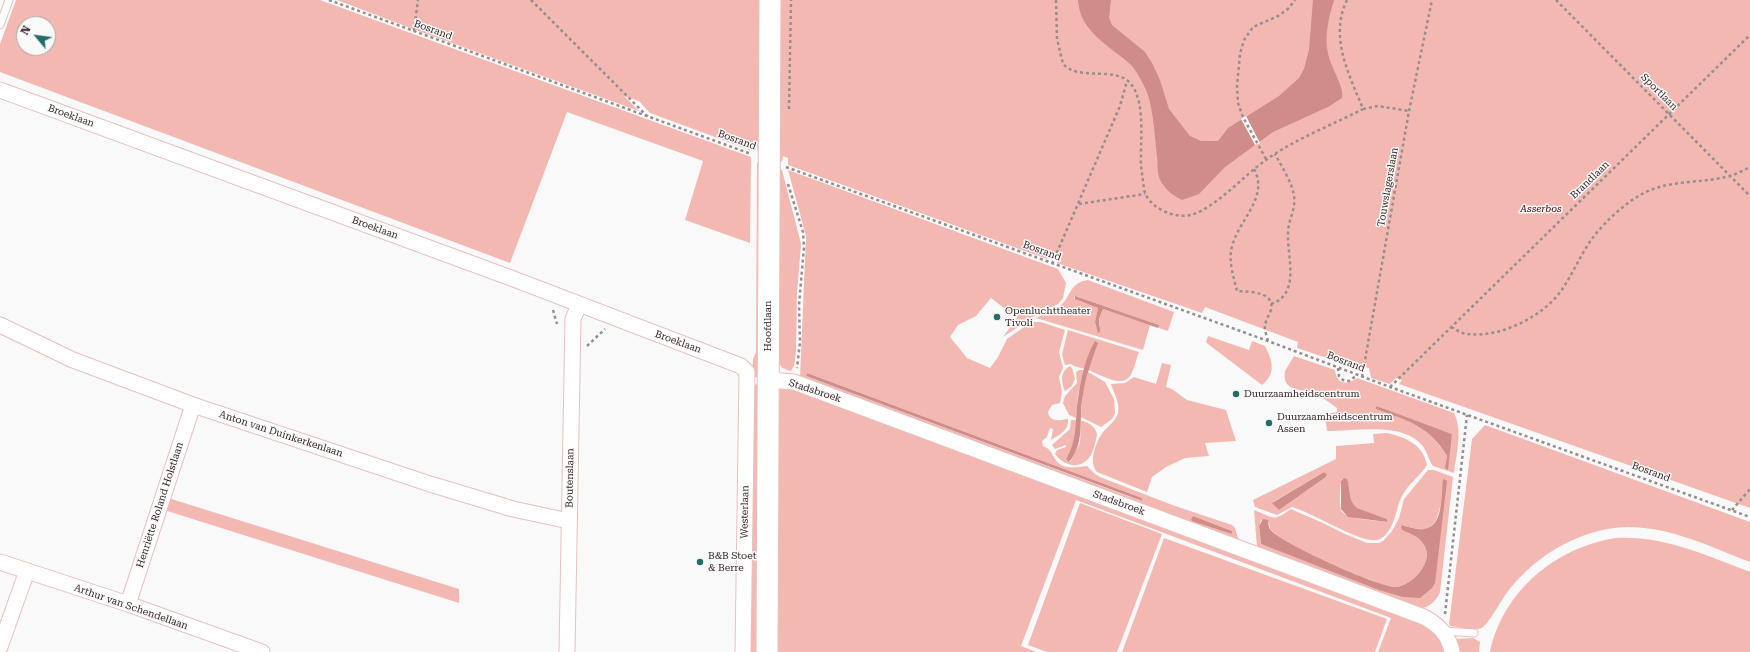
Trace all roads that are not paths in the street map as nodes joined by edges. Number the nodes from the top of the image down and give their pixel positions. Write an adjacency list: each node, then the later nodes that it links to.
1 (9, 0): 3 (lane)
2 (770, 0): 8 (street, Hoofdlaan)
3 (0, 25)
4 (0, 90): 5 (street, Broeklaan)
5 (579, 305): 7 (street, Broeklaan); 10 (street, Boutenslaan)
6 (0, 325): 9 (street, Anton van Duinkerkenlaan)
7 (747, 372): 20 (street, Westerlaan)
8 (768, 380): 14 (street, Stadsbroek); 21 (street, Hoofdlaan)
9 (193, 405): 10 (street, Anton van Duinkerkenlaan); 13 (street, Henriëtte Roland Holstlaan)
10 (569, 520): 19 (street, Boutenslaan)
11 (0, 562): 12 (street, Arthur van Schendellaan)
12 (27, 571): 13 (street, Arthur van Schendellaan); 17 (street)
13 (128, 604): 16 (street, Arthur van Schendellaan)
14 (1443, 631): 15 (lane); 22 (street, Stadsbroek)
15 (1474, 633)
16 (224, 646): 18 (street, Arthur van Schendellaan)
17 (0, 647)
18 (262, 652)
19 (567, 652)
20 (743, 652)
21 (767, 652)
22 (1452, 652)

